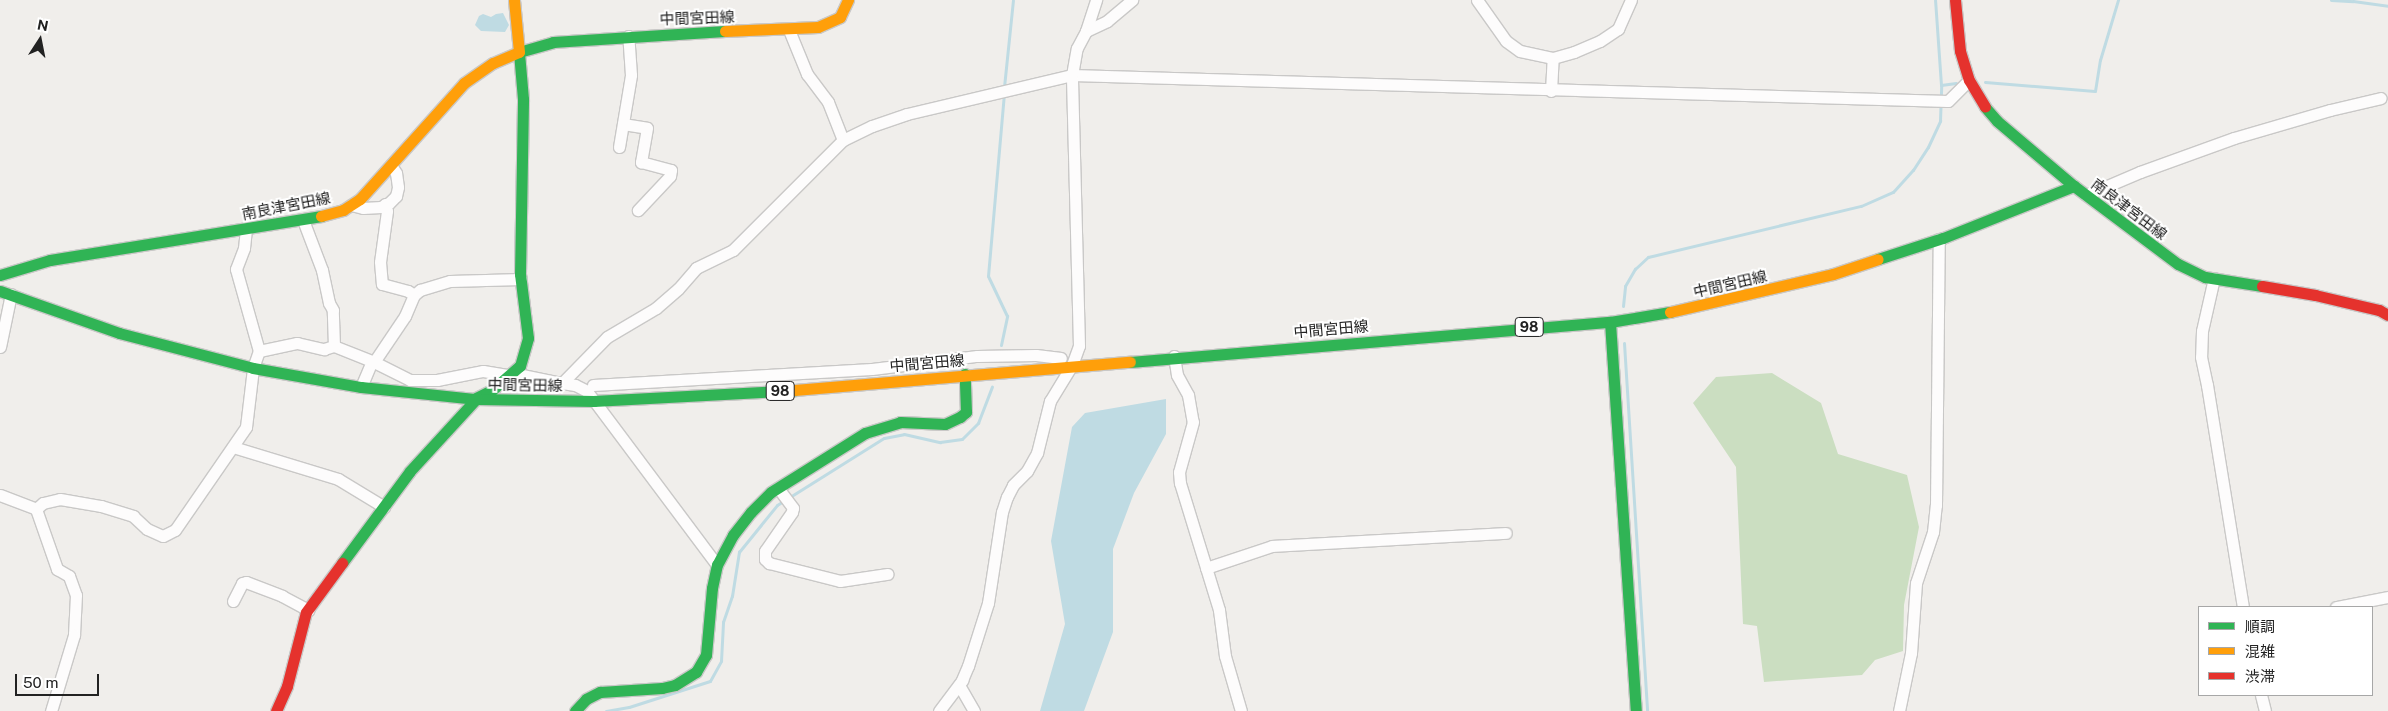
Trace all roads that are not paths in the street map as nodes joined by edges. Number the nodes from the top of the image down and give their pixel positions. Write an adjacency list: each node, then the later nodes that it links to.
1 (514, 0): 11 (main road)
2 (848, 0): 8 (main road, 中間宮田線)
3 (1096, 0): 9 (street)
4 (1132, 0): 9 (street)
5 (1477, 0): 12 (street)
6 (1631, 0): 12 (street)
7 (1955, 0): 14 (main road, 南良津宮田線)
8 (789, 30): 10 (main road, 中間宮田線); 18 (street)
9 (1086, 32): 13 (street)
10 (628, 36): 11 (main road, 中間宮田線); 17 (street)
11 (519, 52): 20 (main road, 南良津宮田線); 31 (main road, 中間宮田線)
12 (1553, 58): 15 (street)
13 (1072, 75): 15 (street); 18 (street); 43 (street)
14 (1970, 80): 15 (street); 21 (main road, 南良津宮田線)
15 (1551, 91)
16 (2381, 98): 22 (street)
17 (623, 124): 19 (street); 25 (street)
18 (843, 140): 49 (street)
19 (620, 147)
20 (391, 165): 23 (street); 24 (main road, 南良津宮田線)
21 (2074, 186): 22 (main road, 南良津宮田線); 28 (main road, 中間宮田線 / 98)
22 (2086, 195): 30 (main road, 南良津宮田線)
23 (386, 204): 24 (street); 33 (street)
24 (351, 205): 26 (main road, 南良津宮田線)
25 (638, 210)
26 (303, 220): 27 (main road, 南良津宮田線); 36 (street)
27 (246, 229): 29 (main road, 南良津宮田線); 38 (street)
28 (1939, 239): 35 (main road, 中間宮田線 / 98); 78 (street)
29 (0, 275)
30 (2214, 278): 34 (main road, 南良津宮田線); 66 (street)
31 (521, 279): 33 (street); 46 (main road, 中間宮田線)
32 (5, 292): 37 (street); 44 (main road)
33 (414, 295): 42 (street)
34 (2388, 315)
35 (1610, 322): 39 (main road, 中間宮田線 / 98); 77 (main road)
36 (334, 346): 38 (street); 42 (street)
37 (0, 347)
38 (259, 351): 44 (street)
39 (1174, 356): 43 (main road, 中間宮田線 / 98); 62 (street)
40 (964, 358): 41 (street); 45 (street); 50 (street)
41 (1061, 358)
42 (373, 362): 48 (street); 51 (street)
43 (1072, 365): 45 (main road, 中間宮田線 / 98); 69 (street)
44 (253, 368): 51 (main road); 55 (street)
45 (965, 374): 54 (main road, 中間宮田線 / 98); 56 (main road)
46 (509, 375): 48 (street); 53 (main road, 中間宮田線)
47 (522, 376): 49 (street)
48 (410, 380): 52 (street)
49 (562, 383): 54 (street)
50 (593, 385)
51 (361, 387): 52 (main road)
52 (408, 393): 53 (main road)
53 (476, 399): 54 (main road, 中間宮田線 / 98); 58 (main road)
54 (594, 401): 61 (street)
55 (233, 447): 58 (street); 59 (street)
56 (778, 488): 61 (main road); 63 (street)
57 (0, 495): 59 (street)
58 (384, 507): 68 (main road)
59 (36, 509): 71 (street)
60 (1506, 533): 62 (street)
61 (718, 565): 73 (main road)
62 (1206, 568): 76 (street)
63 (888, 574)
64 (2388, 597): 67 (street)
65 (233, 601): 68 (street)
66 (2243, 606)
67 (2341, 606)
68 (308, 610): 72 (main road)
69 (959, 685): 74 (street); 75 (street)
70 (2261, 696): 79 (street)
71 (50, 711)
72 (276, 711)
73 (575, 711)
74 (939, 711)
75 (974, 711)
76 (1241, 711)
77 (1636, 711)
78 (1899, 711)
79 (2265, 711)

